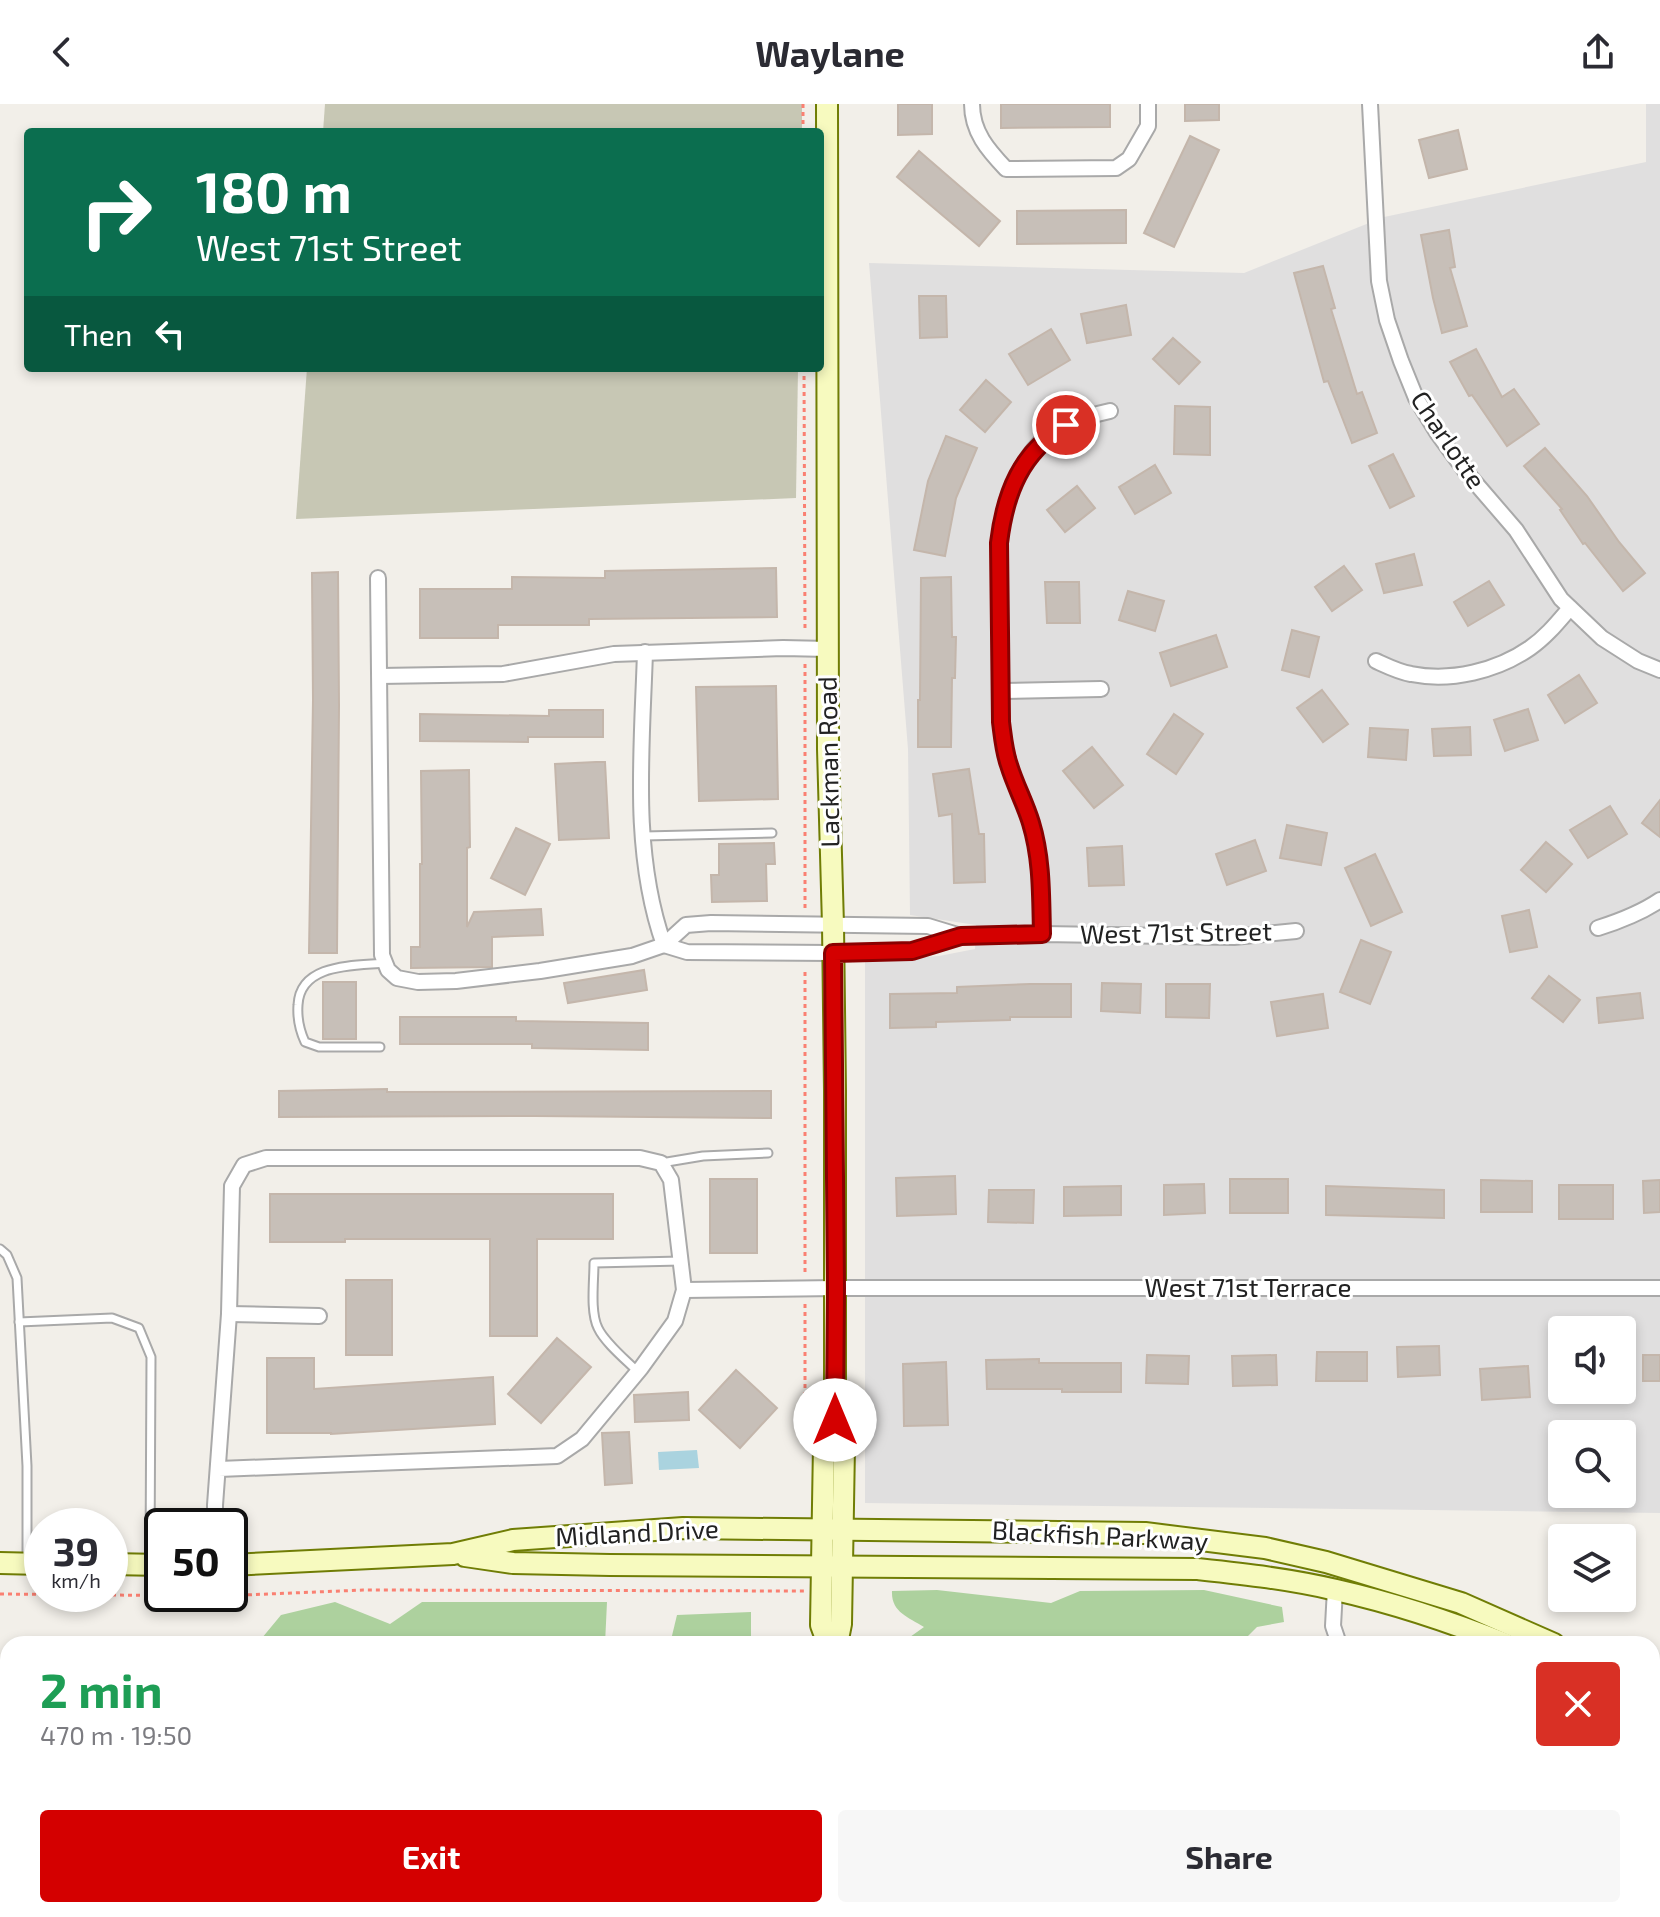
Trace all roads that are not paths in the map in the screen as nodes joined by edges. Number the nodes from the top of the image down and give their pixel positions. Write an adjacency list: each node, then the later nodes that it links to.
1 (827, 104): 8 (main road, Lackman Road)
2 (972, 104): 3 (street)
3 (1148, 104)
4 (1370, 104): 7 (street, Charlotte)
5 (1110, 411): 14 (street)
6 (378, 578): 12 (street)
7 (1570, 608): 10 (street); 11 (street, Charlotte)
8 (828, 649): 9 (street); 18 (main road, Lackman Road)
9 (645, 652): 12 (street); 16 (street)
10 (1376, 661)
11 (1660, 670)
12 (380, 676): 25 (street)
13 (1101, 689): 14 (street)
14 (1001, 691): 21 (street)
15 (772, 833): 16 (lane)
16 (644, 836): 23 (street)
17 (1660, 900): 19 (street)
18 (833, 925): 22 (street, West 71st Street); 23 (street, West 71st Street); 24 (main road, Lackman Road)
19 (1598, 928)
20 (1296, 931): 21 (street, West 71st Street)
21 (1042, 934): 22 (street, West 71st Street)
22 (961, 936): 24 (street, West 71st Street)
23 (664, 945): 24 (street, West 71st Street); 25 (street)
24 (833, 953): 31 (main road, Lackman Road)
25 (385, 963): 26 (lane)
26 (380, 1047)
27 (768, 1153): 28 (lane)
28 (661, 1163): 30 (street); 34 (street)
29 (0, 1249): 36 (lane)
30 (681, 1261): 33 (street); 37 (lane)
31 (836, 1288): 32 (street, West 71st Terrace); 33 (street, West 71st Terrace); 42 (main road, Lackman Road)
32 (1660, 1288)
33 (684, 1290): 37 (street)
34 (229, 1314): 35 (street); 38 (street)
35 (319, 1316)
36 (19, 1322): 39 (lane); 40 (lane)
37 (638, 1372): 38 (street)
38 (219, 1469): 41 (street)
39 (30, 1508)
40 (155, 1508)
41 (215, 1508)
42 (832, 1528): 43 (main road, Midland Drive); 47 (main road, Lackman Road); 48 (main road, Lackman Road); 54 (main road, Blackfish Parkway)
43 (453, 1554): 46 (main road, Midland Drive); 47 (main road, Midland Drive)
44 (0, 1563): 45 (main road)
45 (24, 1564)
46 (248, 1564)
47 (821, 1565): 48 (main road, Blackfish Parkway); 50 (main road, Lackman Road)
48 (842, 1565): 49 (main road, Blackfish Parkway); 51 (main road, Lackman Road)
49 (1335, 1589): 52 (street); 53 (main road, Blackfish Parkway)
50 (825, 1636)
51 (839, 1636)
52 (1336, 1636)
53 (1485, 1636)
54 (1536, 1636)

